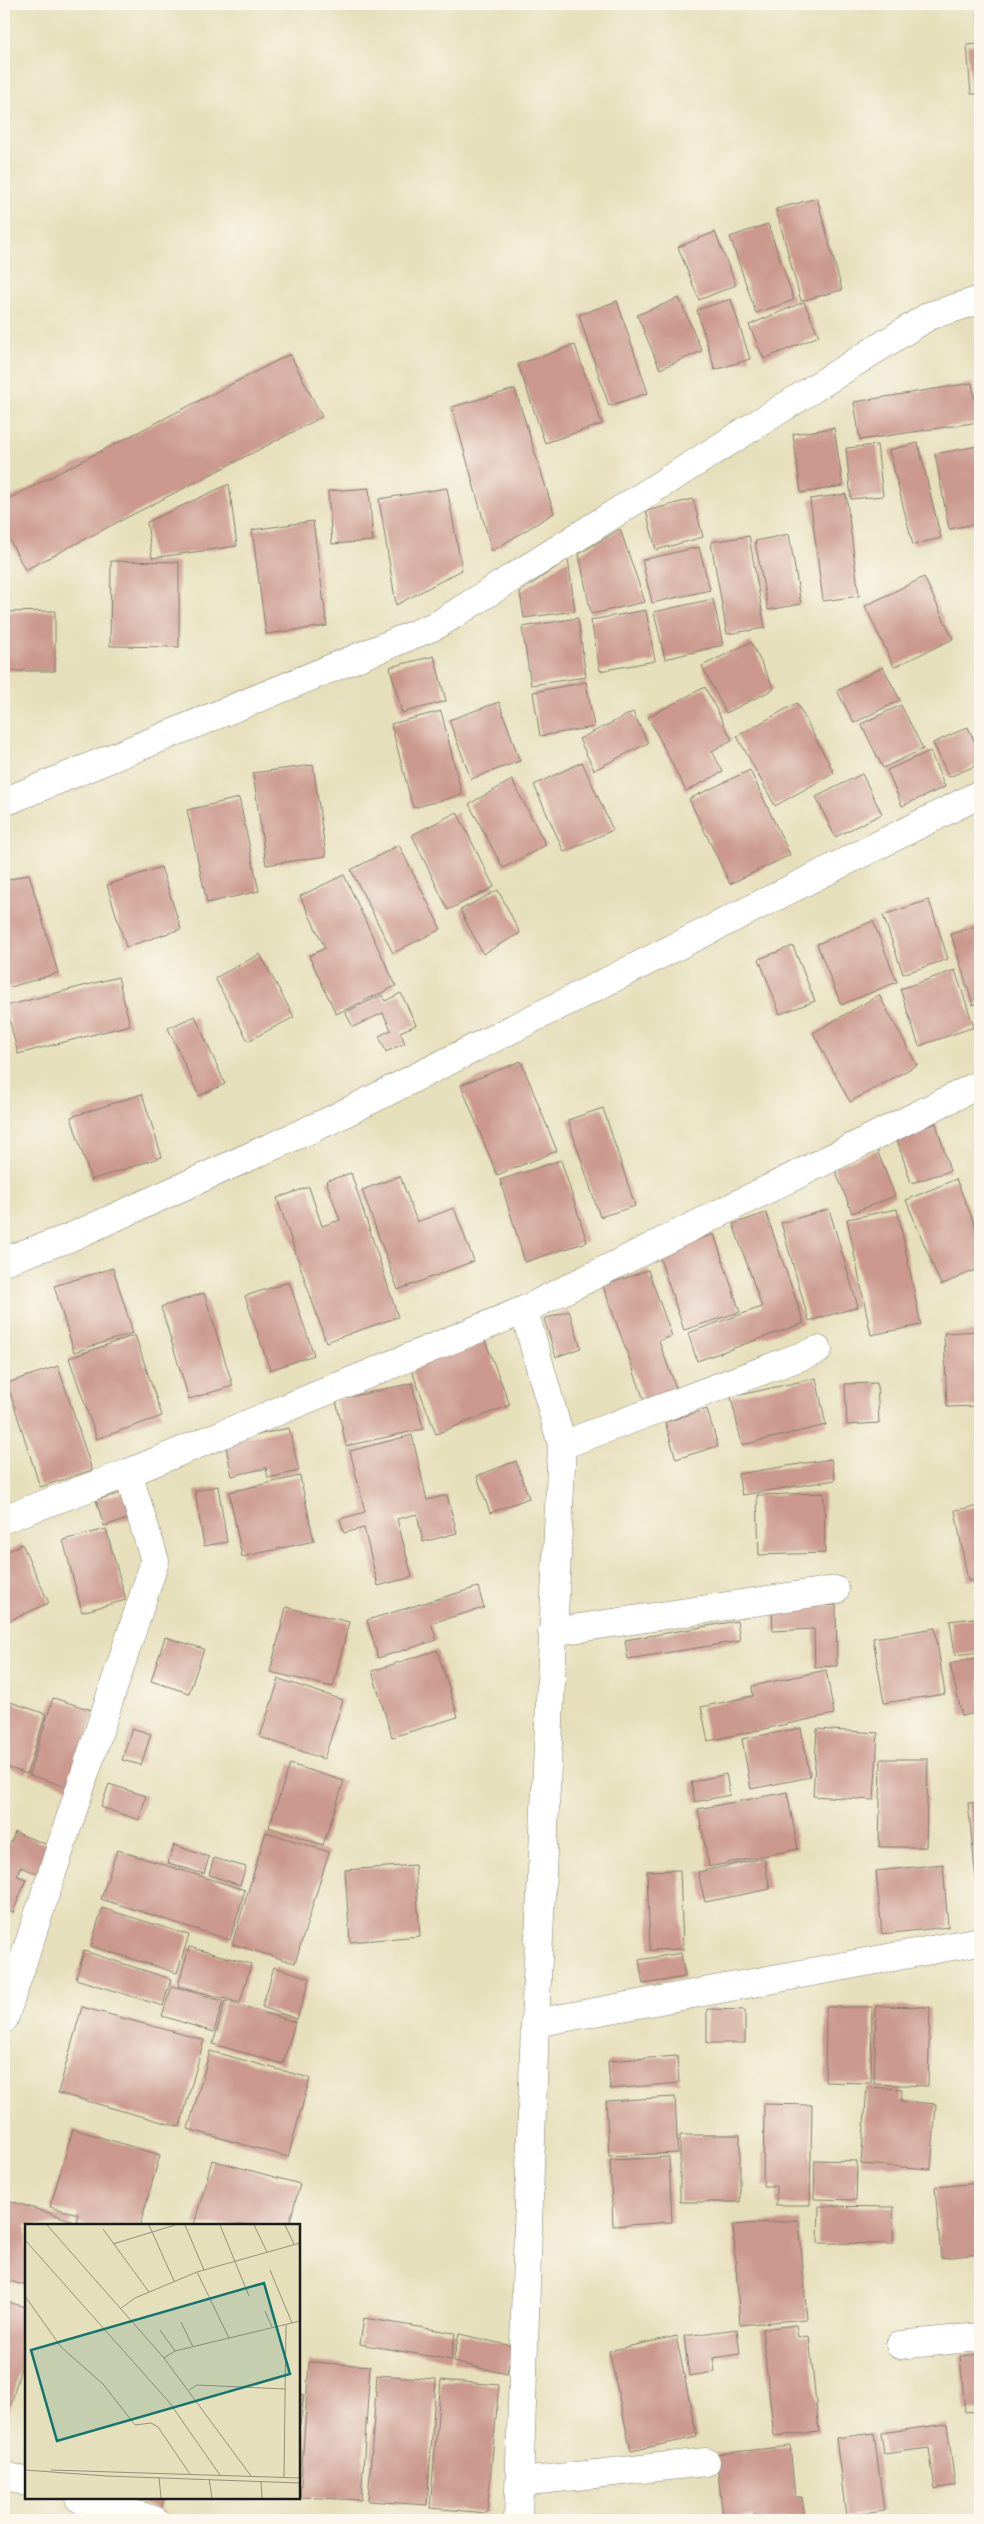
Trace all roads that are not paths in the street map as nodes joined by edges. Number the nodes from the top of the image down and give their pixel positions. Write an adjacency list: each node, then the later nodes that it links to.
1 (980, 300): 3 (street)
2 (980, 794): 5 (street)
3 (4, 802)
4 (980, 1084): 6 (street)
5 (4, 1260)
6 (524, 1310): 8 (street); 9 (street)
7 (818, 1350): 8 (street)
8 (562, 1446): 12 (street)
9 (128, 1473): 10 (street); 14 (street)
10 (4, 1519)
11 (835, 1590): 12 (street)
12 (552, 1632): 15 (street)
13 (980, 1941): 15 (street)
14 (4, 2019)
15 (535, 2023): 21 (street)
16 (980, 2337): 17 (street)
17 (900, 2345)
18 (706, 2462): 21 (street)
19 (4, 2475): 20 (street)
20 (25, 2482)
21 (521, 2482): 24 (street)
22 (82, 2499): 23 (street)
23 (154, 2520)
24 (518, 2520)

